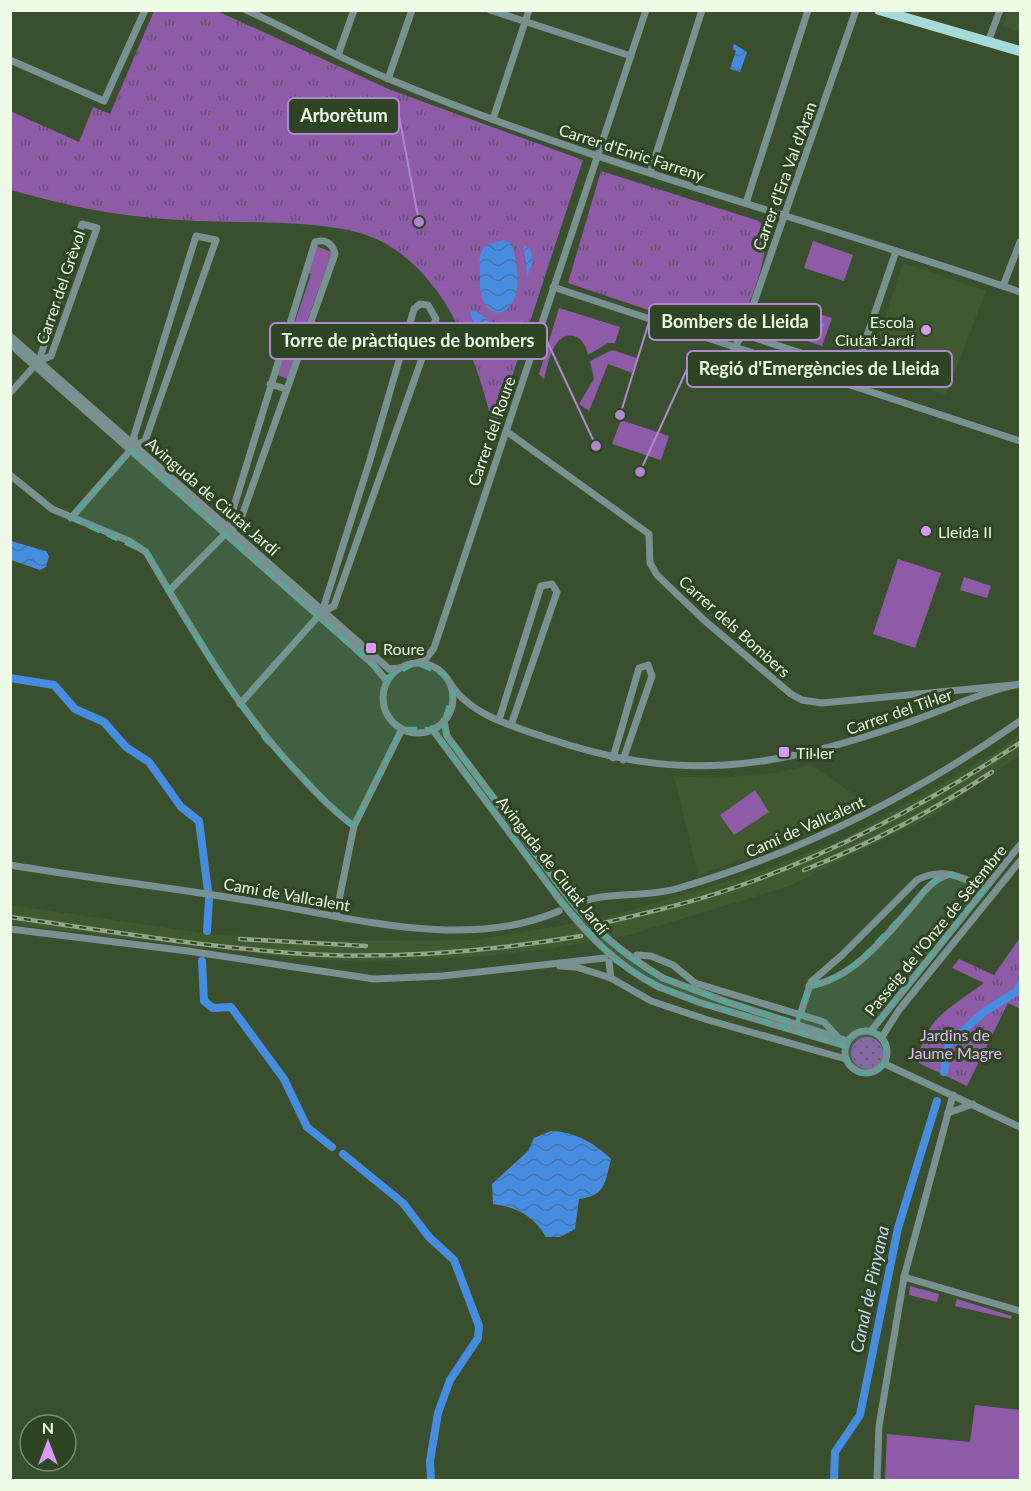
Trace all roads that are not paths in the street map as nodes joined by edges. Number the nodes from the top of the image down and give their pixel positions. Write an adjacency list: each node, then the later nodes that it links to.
1 (146, 10): 19 (street)
2 (246, 10): 13 (street, Carrer d'Enric Farreny)
3 (354, 10): 17 (street)
4 (412, 10): 20 (street)
5 (490, 10): 14 (street)
6 (529, 10): 14 (street)
7 (646, 10): 18 (street, Carrer del Roure)
8 (702, 10): 23 (street)
9 (808, 10): 24 (street)
10 (856, 10): 25 (street, Carrer d'Era Val d'Aran)
11 (879, 10): 15 (main road)
12 (1000, 10): 15 (street)
13 (264, 14): 17 (street, Carrer d'Enric Farreny)
14 (525, 22): 18 (street); 21 (street)
15 (988, 42): 16 (main road)
16 (1020, 51)
17 (338, 55): 20 (street, Carrer d'Enric Farreny)
18 (631, 56): 22 (street, Carrer del Roure)
19 (10, 60)
20 (388, 79): 21 (street, Carrer d'Enric Farreny)
21 (493, 118): 22 (street, Carrer d'Enric Farreny)
22 (598, 156): 23 (street, Carrer d'Enric Farreny); 29 (street, Carrer del Roure)
23 (650, 173): 24 (street, Carrer d'Enric Farreny)
24 (746, 203): 25 (street, Carrer d'Enric Farreny)
25 (786, 214): 27 (street, Carrer d'Enric Farreny); 32 (street, Carrer d'Era Val d'Aran)
26 (1020, 242): 28 (street)
27 (896, 251): 28 (street, Carrer d'Enric Farreny); 32 (street)
28 (1003, 286): 30 (street, Carrer d'Enric Farreny)
29 (553, 287): 36 (street); 41 (street, Carrer del Roure)
30 (1020, 292)
31 (166, 330): 33 (street); 33 (street); 43 (street)
32 (743, 334): 36 (street, Carrer d'Era Val d'Aran)
33 (181, 335): 43 (street)
34 (10, 336): 37 (street, Avinguda de Ciutat Jardí)
35 (10, 344): 37 (street, Avinguda de Ciutat Jardí)
36 (734, 348): 42 (street)
37 (37, 364): 37 (street, Carrer del Grèvol); 40 (street, Carrer del Grèvol); 43 (street, Avinguda de Ciutat Jardí)
38 (270, 384): 39 (street); 39 (street); 48 (street)
39 (286, 389): 48 (street)
40 (10, 393)
41 (506, 431): 51 (street, Carrer del Roure); 57 (street, Carrer dels Bombers)
42 (1020, 441)
43 (133, 448): 47 (street); 48 (street, Avinguda de Ciutat Jardí)
44 (370, 460): 45 (street); 45 (street); 50 (street)
45 (384, 464): 50 (street)
46 (10, 476): 47 (street)
47 (70, 518): 49 (street)
48 (228, 532): 49 (street); 50 (street, Avinguda de Ciutat Jardí)
49 (169, 591): 58 (street)
50 (321, 614): 53 (street, Avinguda de Ciutat Jardí); 55 (street, Avinguda de Ciutat Jardí); 58 (street)
51 (435, 648): 52 (street); 54 (street, Carrer del Roure)
52 (416, 663): 53 (street); 54 (street)
53 (400, 668): 55 (street)
54 (436, 668): 56 (street)
55 (387, 681): 65 (street)
56 (451, 684): 59 (street, Carrer del Til·ler); 60 (street)
57 (1016, 685): 68 (street, Carrer del Til·ler)
58 (240, 704): 69 (street)
59 (472, 706): 60 (street); 61 (street, Carrer del Til·ler)
60 (450, 711): 62 (street)
61 (499, 720): 64 (street, Carrer del Til·ler); 64 (street)
62 (444, 721): 66 (street); 85 (street, Avinguda de Ciutat Jardí, bridge)
63 (1020, 721): 75 (street, Camí de Vallcalent)
64 (512, 725): 67 (street, Carrer del Til·ler)
65 (402, 729): 66 (street); 69 (street)
66 (432, 729): 87 (street, Avinguda de Ciutat Jardí, bridge)
67 (613, 758): 68 (street, Carrer del Til·ler); 68 (street)
68 (623, 760)
69 (354, 826): 77 (street)
70 (1020, 845): 74 (street, Passeig de l'Onze de Setembre)
71 (1020, 861): 86 (street, Passeig de l'Onze de Setembre)
72 (10, 865): 77 (street, Camí de Vallcalent)
73 (952, 874): 74 (street); 82 (street); 82 (street)
74 (985, 889): 84 (street, Passeig de l'Onze de Setembre)
75 (580, 902)
76 (559, 911): 77 (street, Camí de Vallcalent)
77 (336, 915)
78 (10, 929): 80 (street)
79 (637, 955): 83 (street)
80 (546, 965): 81 (street); 81 (street)
81 (611, 978): 88 (street)
82 (809, 986): 83 (street)
83 (800, 1015): 85 (street)
84 (871, 1031): 86 (street); 87 (street)
85 (836, 1035): 87 (street, Avinguda de Ciutat Jardí)
86 (882, 1037): 89 (street)
87 (847, 1043): 88 (street)
88 (846, 1059): 89 (street)
89 (885, 1064): 90 (street)
90 (953, 1095): 91 (street); 92 (street)
91 (973, 1104): 92 (street); 93 (street)
92 (948, 1113): 94 (street)
93 (1020, 1127)
94 (904, 1277): 95 (street); 96 (street)
95 (1020, 1311)
96 (876, 1480)

